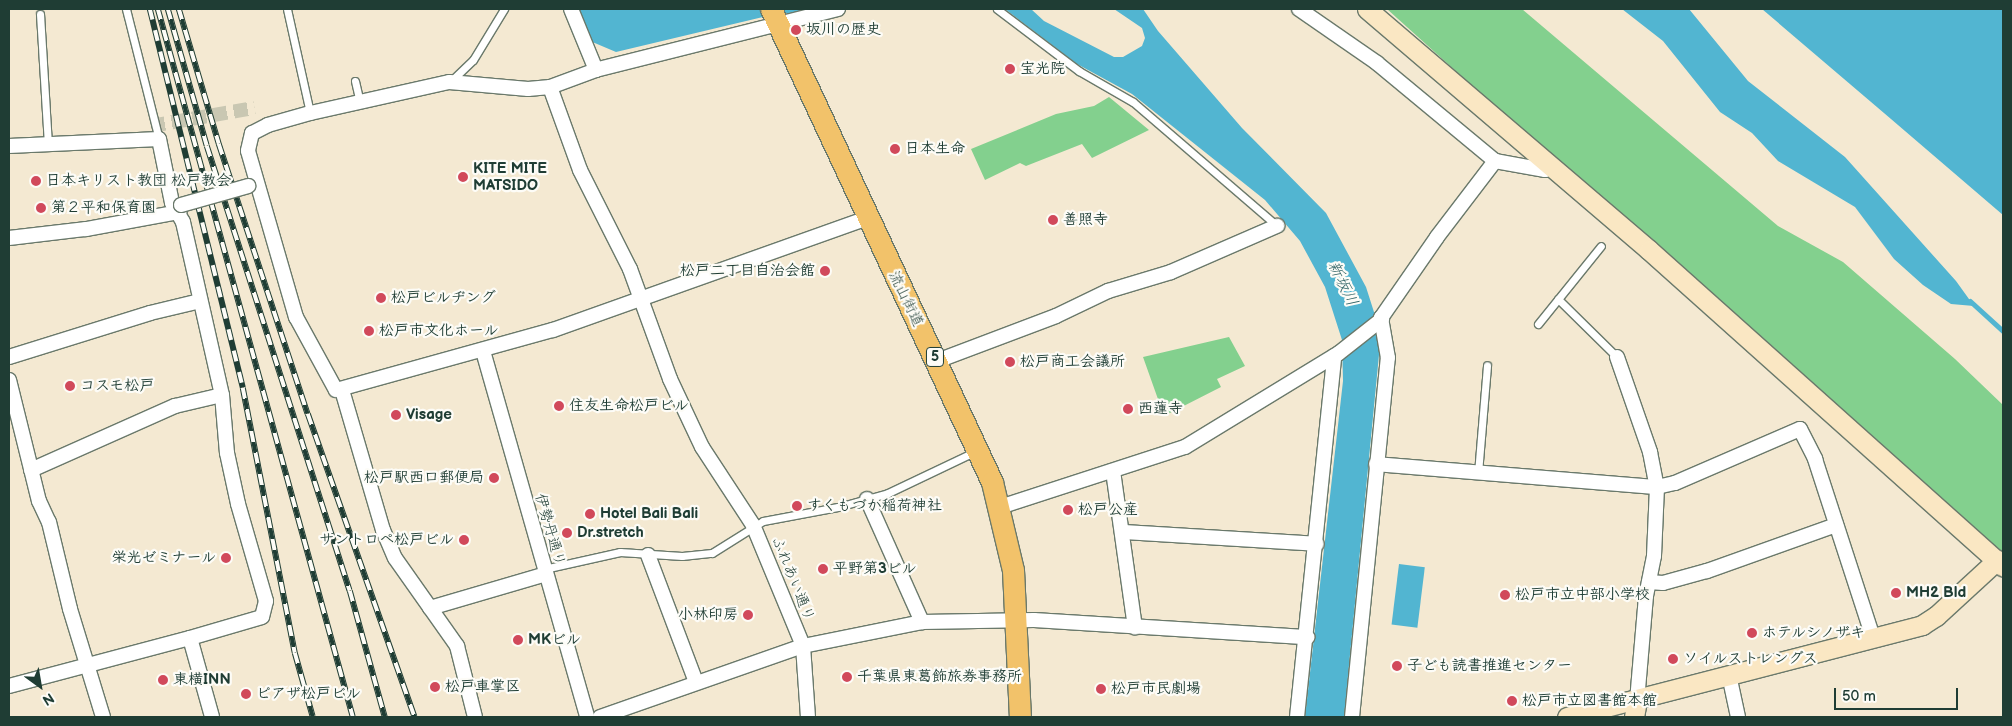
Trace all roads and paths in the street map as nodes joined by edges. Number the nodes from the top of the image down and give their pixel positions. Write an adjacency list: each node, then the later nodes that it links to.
1 (126, 9): 17 (lane)
2 (287, 9): 16 (lane)
3 (504, 9): 13 (lane)
4 (571, 9): 11 (street)
5 (838, 9): 10 (street)
6 (997, 9): 25 (lane)
7 (1299, 9): 20 (street)
8 (1367, 9): 21 (street)
9 (40, 14): 18 (lane)
10 (775, 17): 11 (street); 24 (main road, 流山街道 / 5)
11 (596, 70): 14 (street)
12 (355, 81): 15 (lane)
13 (449, 82): 14 (street); 15 (street)
14 (550, 87): 30 (street, ふれあい通り)
15 (360, 102): 16 (street)
16 (310, 113): 40 (street)
17 (159, 139): 18 (street); 23 (street)
18 (48, 145): 19 (street)
19 (9, 146)
20 (1495, 161): 21 (street); 31 (street)
21 (1550, 165): 55 (street)
22 (248, 186): 23 (street, bridge)
23 (180, 209): 26 (street); 29 (street)
24 (868, 218): 30 (street); 37 (main road, 流山街道 / 5)
25 (1277, 226): 37 (street)
26 (9, 238)
27 (1601, 246): 28 (lane)
28 (1558, 299): 32 (lane); 36 (lane)
29 (200, 301): 35 (street); 41 (street)
30 (642, 301): 33 (street); 50 (street, ふれあい通り)
31 (1382, 319): 34 (street); 43 (street)
32 (1538, 324)
33 (483, 350): 40 (street); 56 (street, 伊勢丹通り)
34 (1337, 355): 45 (street); 53 (street)
35 (9, 357)
36 (1617, 357): 47 (street)
37 (937, 362): 42 (main road, 流山街道 / 5)
38 (1487, 365): 46 (lane)
39 (9, 380): 44 (street)
40 (342, 390): 58 (street)
41 (222, 395): 44 (street); 63 (street)
42 (977, 450): 48 (lane); 49 (main road, 流山街道 / 5)
43 (1376, 464): 46 (street); 79 (street)
44 (31, 470): 66 (street)
45 (1114, 471): 49 (street); 52 (street)
46 (1478, 473): 47 (street)
47 (1657, 487): 51 (street); 57 (street)
48 (867, 499): 50 (lane); 60 (street)
49 (1000, 507): 59 (main road, 流山街道 / 5)
50 (753, 525): 54 (lane); 65 (street, ふれあい通り)
51 (1836, 525): 57 (street); 64 (street)
52 (1123, 532): 53 (street); 61 (street)
53 (1317, 544): 62 (street)
54 (648, 555): 56 (lane); 68 (street)
55 (2000, 564): 64 (street)
56 (545, 572): 58 (street); 74 (street, 伊勢丹通り)
57 (1649, 582): 70 (street)
58 (430, 608): 73 (street)
59 (1018, 620): 60 (street); 61 (street); 77 (main road, 流山街道 / 5)
60 (922, 622): 65 (street)
61 (1135, 627): 62 (street)
62 (1307, 637): 78 (street)
63 (190, 638): 66 (street); 72 (street)
64 (1873, 638): 67 (street)
65 (803, 646): 68 (street); 76 (street, ふれあい通り)
66 (88, 667): 69 (street); 71 (street)
67 (1729, 675): 70 (street); 81 (street)
68 (696, 682): 75 (street)
69 (9, 686)
70 (1636, 709): 80 (street)
71 (103, 717)
72 (212, 717)
73 (475, 717)
74 (587, 717)
75 (600, 717)
76 (808, 717)
77 (1020, 717)
78 (1297, 717)
79 (1352, 717)
80 (1567, 717)
81 (1738, 717)

